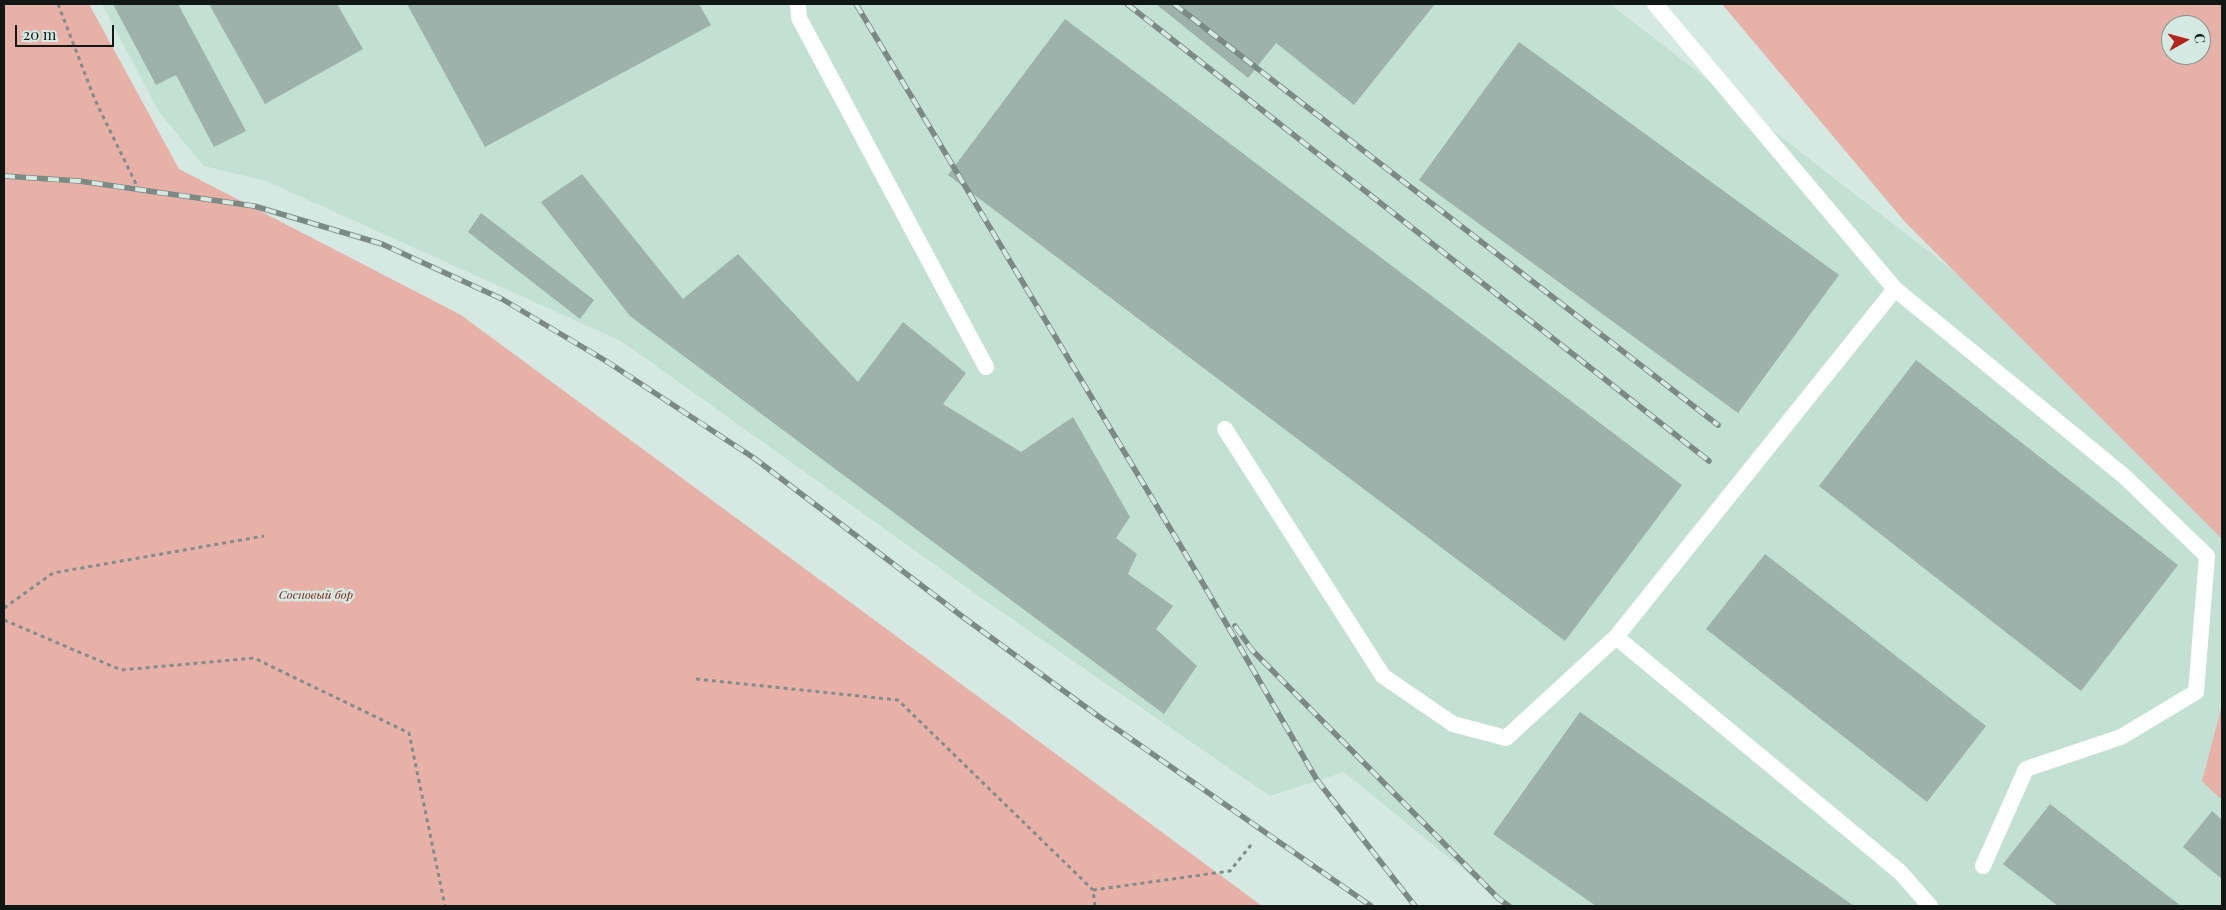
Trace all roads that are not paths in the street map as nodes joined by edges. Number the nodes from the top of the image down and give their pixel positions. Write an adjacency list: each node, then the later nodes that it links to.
1 (798, 4): 4 (lane)
2 (1655, 4): 3 (lane)
3 (1894, 289): 6 (lane); 7 (lane)
4 (986, 367)
5 (1225, 428): 6 (lane)
6 (1616, 637): 8 (lane)
7 (1983, 866)
8 (1930, 906)

